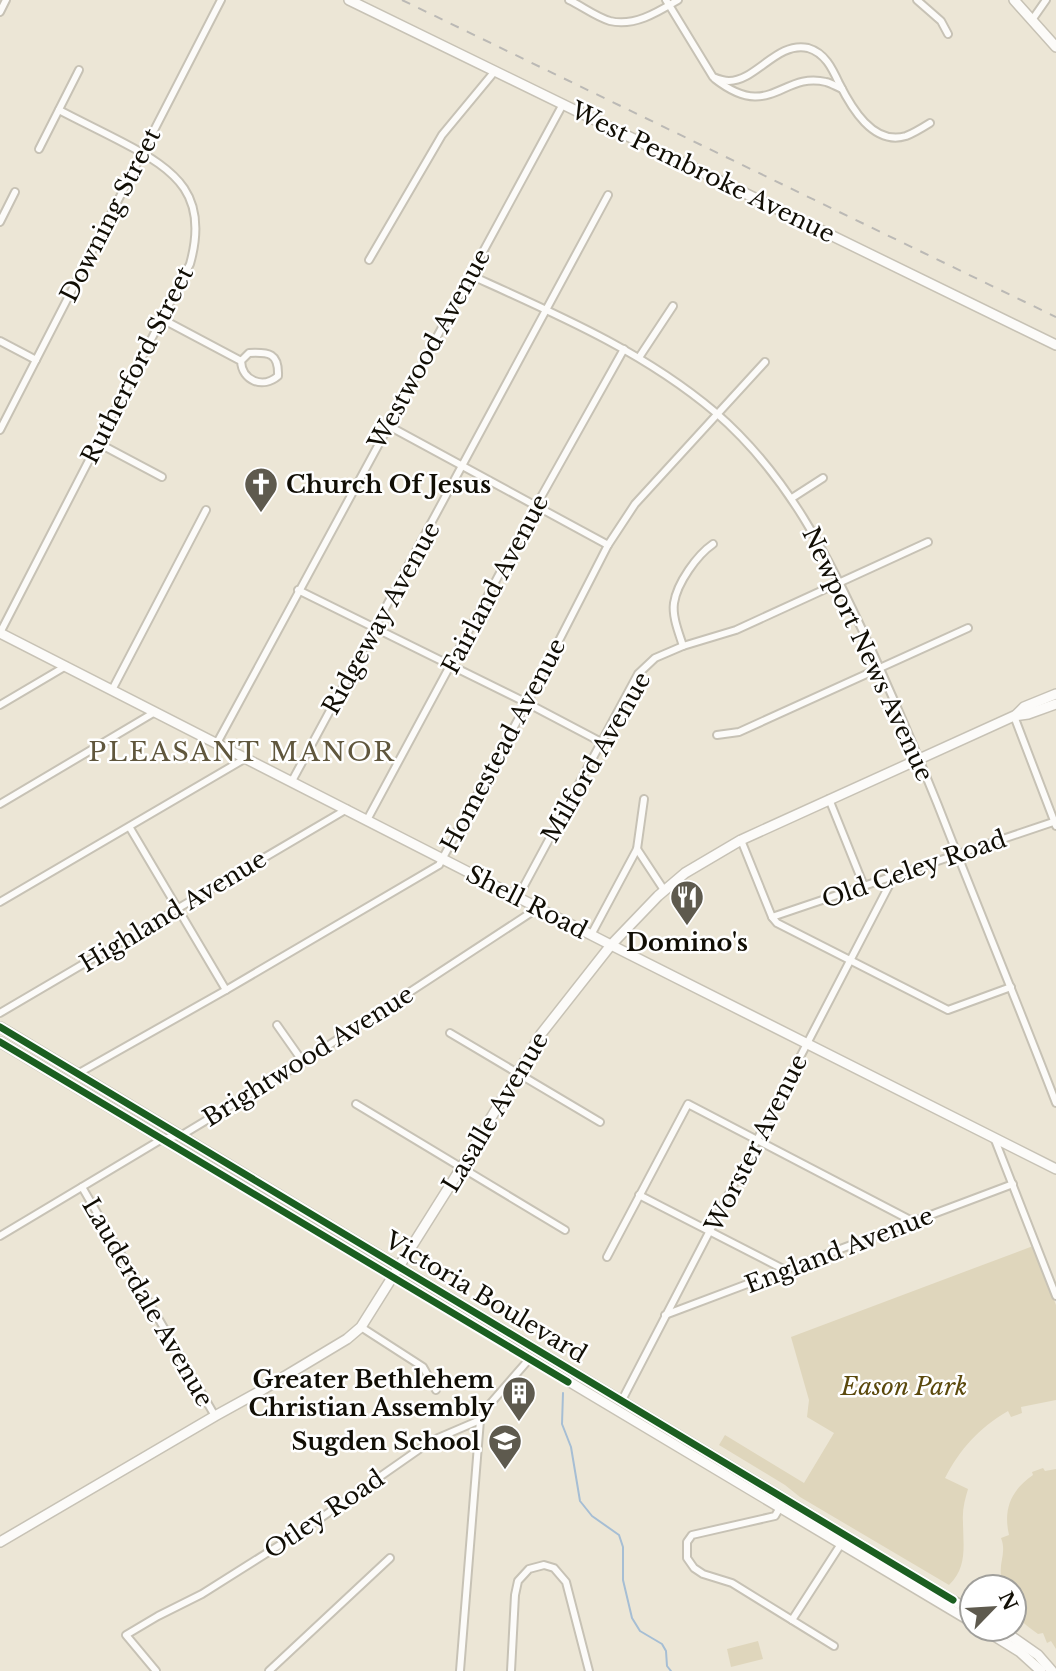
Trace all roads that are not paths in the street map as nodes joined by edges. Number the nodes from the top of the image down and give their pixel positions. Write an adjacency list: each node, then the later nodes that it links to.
1 (6, 0): 10 (street)
2 (221, 0): 22 (street, Downing Street)
3 (349, 0): 15 (main road, West Pembroke Avenue)
4 (569, 0): 9 (street)
5 (678, 0): 9 (street)
6 (917, 0): 12 (street)
7 (1014, 0): 11 (main road)
8 (1046, 0): 11 (street)
9 (667, 3): 16 (street)
10 (0, 12)
11 (1032, 20): 13 (main road)
12 (948, 34)
13 (1056, 47)
14 (79, 70): 19 (street)
15 (495, 71): 18 (main road, West Pembroke Avenue); 26 (street)
16 (713, 78): 17 (street); 17 (street)
17 (842, 89): 20 (street)
18 (563, 104): 27 (street, Westwood Avenue); 32 (main road, West Pembroke Avenue)
19 (59, 110): 21 (street); 22 (street, Rutherford Street)
20 (930, 123)
21 (39, 149)
22 (142, 153): 30 (street, Rutherford Street); 35 (street, Downing Street)
23 (15, 192): 25 (street)
24 (608, 195): 29 (street, Ridgeway Avenue)
25 (0, 222)
26 (369, 260)
27 (470, 275): 29 (street, Newport News Avenue); 39 (street, Westwood Avenue)
28 (673, 306): 34 (street)
29 (547, 309): 33 (street, Newport News Avenue); 42 (street, Ridgeway Avenue)
30 (162, 319): 36 (street); 41 (street, Rutherford Street)
31 (0, 341): 35 (street)
32 (1056, 345)
33 (624, 349): 34 (street, Newport News Avenue); 46 (street, Fairland Avenue)
34 (640, 356): 38 (street, Newport News Avenue)
35 (36, 360): 40 (street, Downing Street)
36 (241, 361): 36 (street)
37 (765, 362): 38 (street, Homestead Avenue)
38 (717, 413): 45 (street, Newport News Avenue); 50 (street, Homestead Avenue)
39 (387, 425): 42 (street); 52 (street, Westwood Avenue)
40 (0, 430)
41 (98, 443): 43 (street); 55 (street, Rutherford Street)
42 (463, 466): 46 (street); 53 (street, Ridgeway Avenue)
43 (162, 477)
44 (823, 478): 45 (street)
45 (792, 498): 51 (street, Newport News Avenue)
46 (536, 506): 50 (street); 58 (street, Fairland Avenue)
47 (206, 510): 60 (street)
48 (928, 542): 51 (street, Milford Avenue)
49 (713, 544): 56 (street)
50 (608, 545): 62 (street, Homestead Avenue)
51 (840, 582): 56 (street, Milford Avenue); 59 (street, Newport News Avenue)
52 (298, 590): 53 (street); 69 (street, Westwood Avenue)
53 (376, 628): 58 (street); 72 (street, Ridgeway Avenue)
54 (968, 628): 59 (street)
55 (0, 633): 57 (main road, Shell Road)
56 (683, 646): 68 (street, Milford Avenue)
57 (66, 666): 60 (main road, Shell Road); 64 (street)
58 (451, 666): 62 (street); 77 (street, Fairland Avenue)
59 (880, 668): 67 (street); 70 (street, Newport News Avenue)
60 (112, 690): 65 (main road, Shell Road)
61 (1056, 694): 66 (main road, Lasalle Avenue)
62 (527, 703): 68 (street); 83 (street, Homestead Avenue)
63 (1056, 704): 66 (main road, Lasalle Avenue)
64 (0, 705)
65 (156, 712): 69 (main road, Shell Road); 75 (street)
66 (1014, 716): 70 (main road, Lasalle Avenue); 78 (street)
67 (717, 735)
68 (601, 742): 87 (street, Milford Avenue)
69 (217, 743): 71 (main road, Shell Road)
70 (920, 757): 74 (main road, Lasalle Avenue); 82 (street, Newport News Avenue)
71 (247, 758): 72 (main road, Shell Road); 79 (street)
72 (292, 781): 76 (main road, Shell Road)
73 (644, 799): 81 (street)
74 (830, 799): 80 (main road, Lasalle Avenue); 85 (street)
75 (0, 804)
76 (347, 809): 77 (main road, Shell Road); 90 (street, Highland Avenue)
77 (367, 820): 83 (main road, Shell Road)
78 (1055, 823): 82 (street, Old Celey Road)
79 (130, 828): 88 (street); 90 (street)
80 (741, 839): 86 (main road, Lasalle Avenue); 91 (street)
81 (637, 849): 86 (street); 92 (street)
82 (958, 855): 84 (street, Old Celey Road); 95 (street, Newport News Avenue)
83 (443, 859): 87 (main road, Shell Road); 96 (street, Homestead Avenue)
84 (894, 876): 85 (street, Old Celey Road); 94 (street, Worster Avenue)
85 (864, 886): 91 (street, Old Celey Road)
86 (664, 890): 93 (main road, Lasalle Avenue)
87 (518, 897): 89 (main road, Shell Road)
88 (0, 902)
89 (538, 908): 92 (main road, Shell Road); 103 (street, Brightwood Avenue)
90 (177, 909): 96 (street); 97 (street, Highland Avenue)
91 (772, 917): 94 (street)
92 (591, 935): 93 (main road, Shell Road)
93 (611, 945): 102 (main road, Shell Road); 105 (main road, Lasalle Avenue)
94 (851, 961): 95 (street); 102 (street, Worster Avenue)
95 (1011, 987): 106 (street, Newport News Avenue)
96 (226, 990): 104 (street, Homestead Avenue)
97 (0, 1013)
98 (277, 1025): 103 (street)
99 (0, 1027): 104 (main road, Victoria Boulevard)
100 (450, 1033): 105 (street)
101 (0, 1042): 110 (main road, Victoria Boulevard)
102 (807, 1044): 111 (main road, Shell Road); 112 (street, Worster Avenue)
103 (303, 1062): 109 (street, Brightwood Avenue)
104 (79, 1073): 109 (main road, Victoria Boulevard)
105 (517, 1073): 108 (street); 113 (main road, Lasalle Avenue)
106 (1056, 1103)
107 (356, 1104): 113 (street)
108 (600, 1122)
109 (182, 1135): 110 (street, Brightwood Avenue); 123 (main road, Victoria Boulevard)
110 (162, 1139): 116 (street, Brightwood Avenue); 125 (main road, Victoria Boulevard)
111 (995, 1140): 114 (main road, Shell Road); 115 (street)
112 (757, 1141): 117 (street); 118 (street); 120 (street, Worster Avenue)
113 (461, 1168): 119 (street); 123 (main road, Lasalle Avenue)
114 (1056, 1169)
115 (1013, 1184): 118 (street, England Avenue); 126 (street)
116 (82, 1187): 121 (street, Brightwood Avenue); 133 (street, Lauderdale Avenue)
117 (639, 1195): 120 (street); 122 (street)
118 (914, 1222): 124 (street, England Avenue)
119 (565, 1230)
120 (710, 1232): 124 (street); 127 (street, Worster Avenue)
121 (0, 1236)
122 (607, 1257)
123 (400, 1266): 125 (main road, Lasalle Avenue); 129 (main road, Victoria Boulevard)
124 (785, 1270): 127 (street, England Avenue)
125 (393, 1277): 128 (main road, Lasalle Avenue); 130 (main road, Victoria Boulevard)
126 (1056, 1296)
127 (665, 1315): 132 (street, Worster Avenue)
128 (361, 1327): 131 (street); 133 (main road, Lasalle Avenue)
129 (537, 1349): 130 (street); 132 (main road, Victoria Boulevard)
130 (529, 1360): 132 (main road, Victoria Boulevard); 134 (street)
131 (436, 1390)
132 (619, 1406): 135 (main road, Victoria Boulevard)
133 (215, 1416): 136 (main road, Lasalle Avenue)
134 (480, 1420): 145 (street, Otley Road); 147 (street)
135 (782, 1503): 137 (main road, Victoria Boulevard); 139 (main road, Victoria Boulevard); 141 (street)
136 (0, 1542)
137 (841, 1544): 140 (main road, Victoria Boulevard); 141 (street)
138 (390, 1558): 146 (street)
139 (958, 1604)
140 (958, 1614)
141 (792, 1620): 144 (street)
142 (1006, 1643): 150 (main road)
143 (1021, 1643): 151 (main road)
144 (834, 1646)
145 (156, 1671)
146 (269, 1671)
147 (460, 1671)
148 (511, 1671): 149 (street)
149 (589, 1671)
150 (1041, 1671)
151 (1052, 1671)

